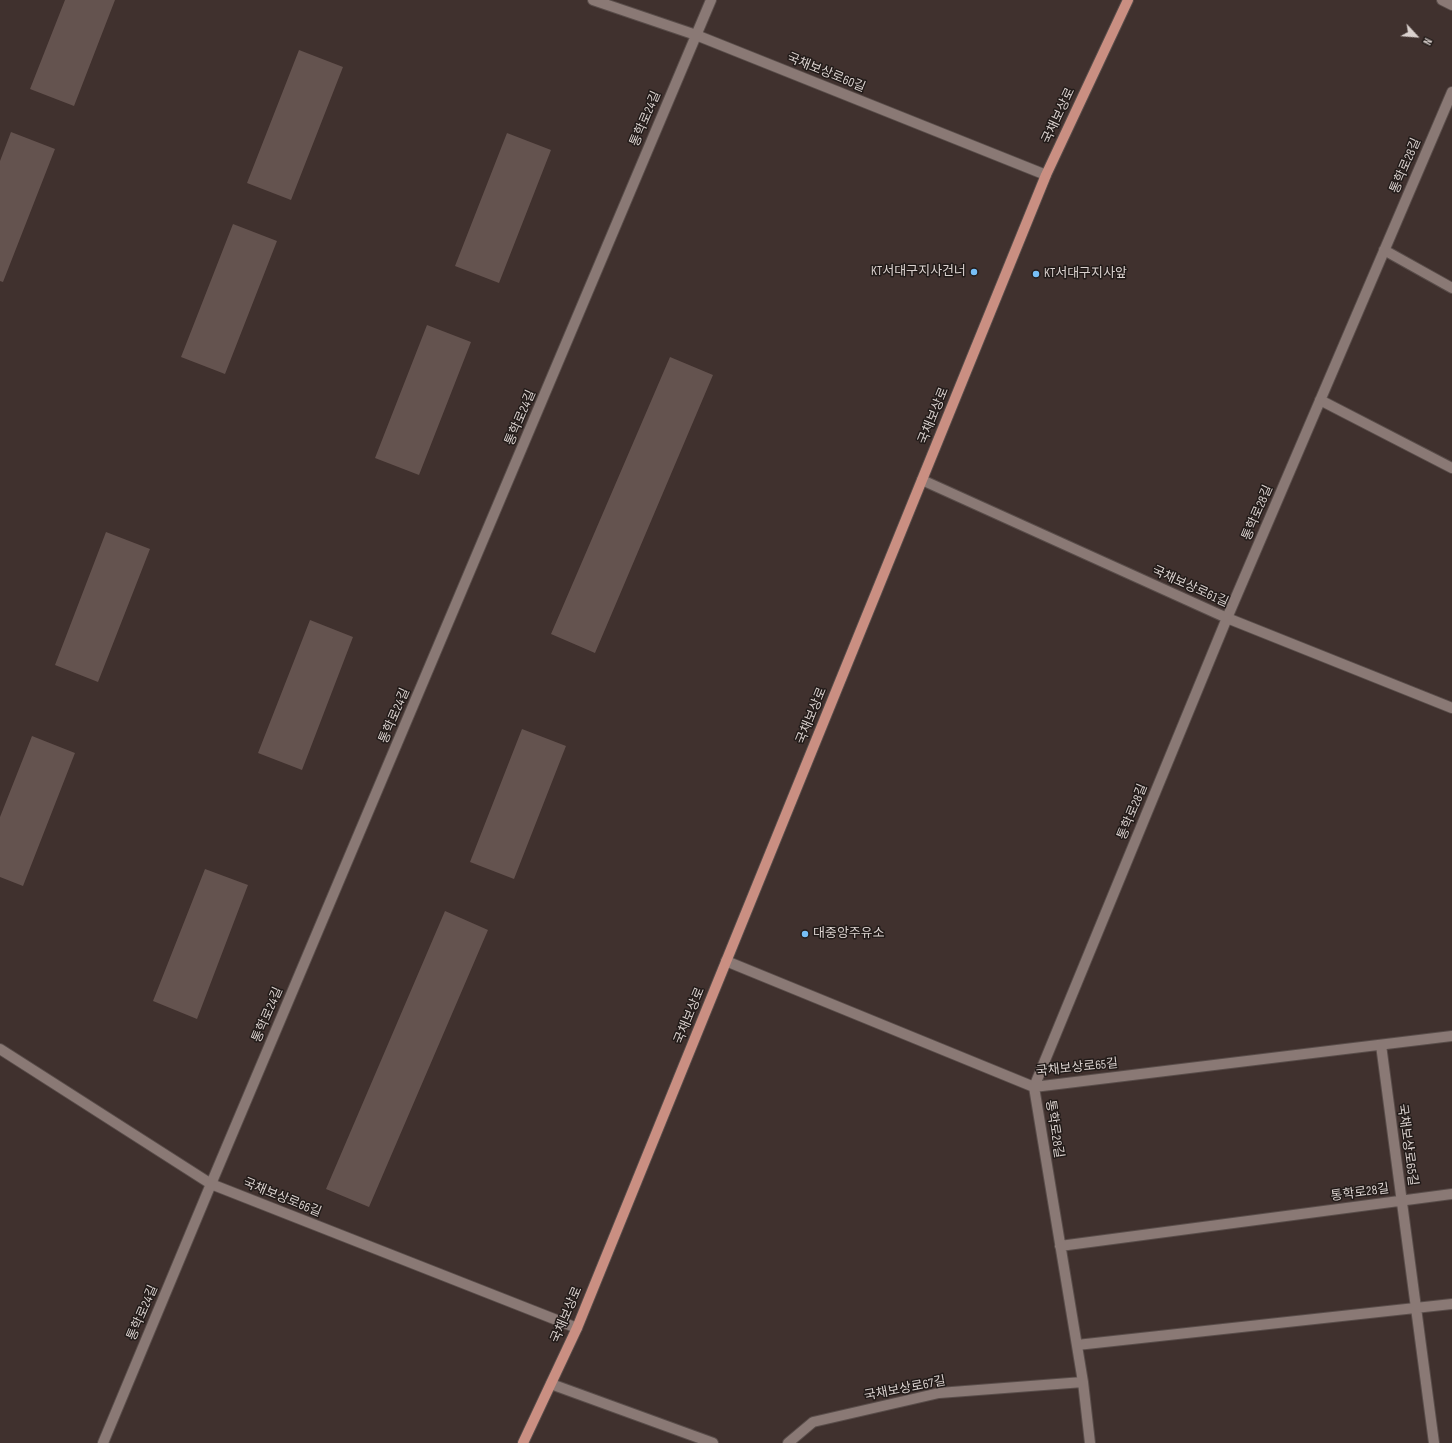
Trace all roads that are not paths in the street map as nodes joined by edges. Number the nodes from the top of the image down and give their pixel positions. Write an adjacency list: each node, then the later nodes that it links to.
1 (594, 0): 6 (street, 국채보상로60길)
2 (711, 0): 6 (street, 통학로24길)
3 (1128, 0): 8 (main road, 국채보상로)
4 (1442, 0): 5 (street)
5 (1452, 5)
6 (696, 34): 8 (street, 국채보상로60길); 21 (street, 통학로24길)
7 (1452, 92): 9 (street, 통학로28길)
8 (1046, 176): 13 (main road, 국채보상로)
9 (1384, 250): 10 (street); 11 (street, 통학로28길)
10 (1452, 288)
11 (1320, 400): 12 (street); 14 (street, 통학로28길)
12 (1452, 468)
13 (922, 480): 14 (street, 국채보상로61길); 16 (main road, 국채보상로)
14 (1227, 618): 15 (street, 국채보상로61길); 20 (street, 통학로28길)
15 (1452, 708)
16 (726, 961): 20 (street, 국채보상로65길); 27 (main road, 국채보상로)
17 (1452, 1036): 18 (street, 국채보상로65길)
18 (1381, 1045): 20 (street, 국채보상로65길); 23 (street, 국채보상로65길)
19 (0, 1049): 21 (street, 국채보상로66길)
20 (1034, 1087): 24 (street, 통학로28길)
21 (211, 1184): 27 (street, 국채보상로66길); 31 (street, 통학로24길)
22 (1452, 1194): 23 (street, 국채보상로65길)
23 (1402, 1201): 24 (street, 통학로28길); 26 (street, 국채보상로65길)
24 (1060, 1246): 28 (street, 통학로28길)
25 (1452, 1304): 26 (street)
26 (1416, 1308): 28 (street); 36 (street, 국채보상로65길)
27 (577, 1328): 30 (main road, 국채보상로)
28 (1077, 1345): 29 (street, 통학로28길)
29 (1083, 1382): 34 (street, 국채보상로67길); 35 (street, 통학로28길)
30 (551, 1384): 32 (main road, 국채보상로); 33 (street)
31 (103, 1443)
32 (523, 1443)
33 (713, 1443)
34 (788, 1443)
35 (1090, 1443)
36 (1434, 1443)

